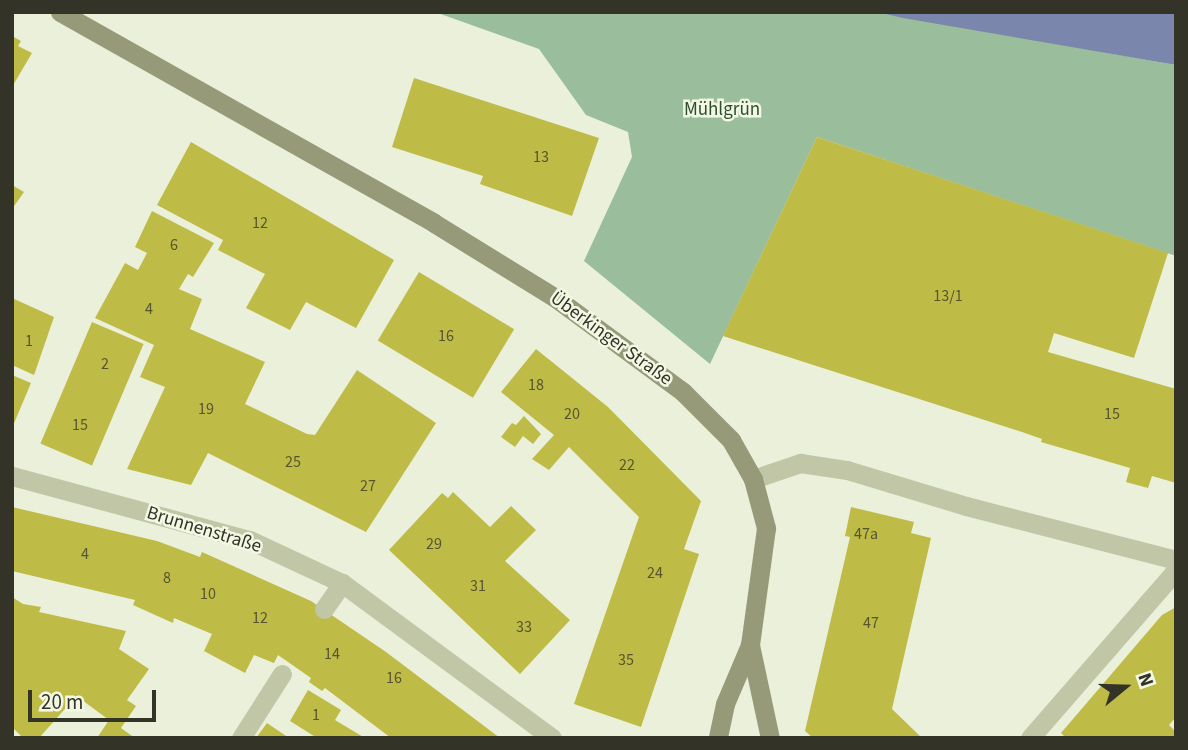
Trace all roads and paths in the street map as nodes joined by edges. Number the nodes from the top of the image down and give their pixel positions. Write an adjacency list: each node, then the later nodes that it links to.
1 (60, 12): 3 (main road, Überkinger Straße)
2 (12, 477): 6 (street, Brunnenstraße)
3 (753, 478): 4 (street); 8 (main road)
4 (1176, 560)
5 (1176, 570): 14 (street)
6 (342, 583): 7 (street); 11 (street, Brunnenstraße)
7 (324, 609)
8 (750, 645): 12 (main road); 13 (main road)
9 (286, 668): 10 (street)
10 (241, 738)
11 (552, 738)
12 (718, 738)
13 (770, 738)
14 (1030, 738)

